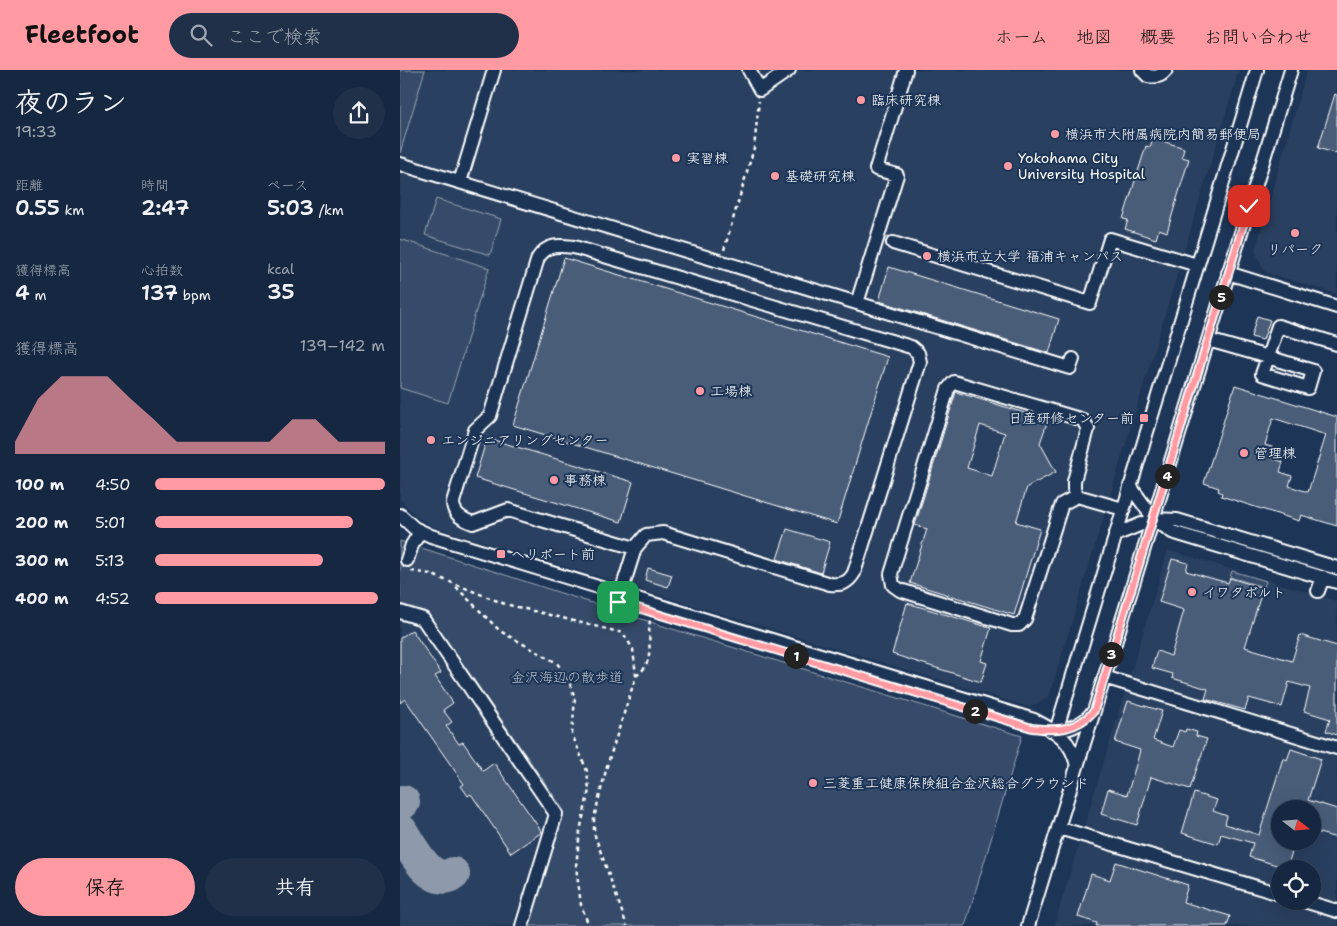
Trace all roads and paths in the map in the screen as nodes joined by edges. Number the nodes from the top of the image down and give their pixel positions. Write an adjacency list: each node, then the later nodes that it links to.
1 (494, 70): 11 (street)
2 (750, 70): 9 (street)
3 (789, 70): 9 (street)
4 (906, 70): 16 (street)
5 (1142, 70): 6 (street)
6 (1166, 70)
7 (1257, 70): 14 (street)
8 (1291, 70): 15 (street)
9 (760, 90): 13 (path)
10 (400, 164): 11 (street)
11 (460, 182): 13 (street)
12 (893, 243): 14 (street)
13 (720, 261): 16 (street)
14 (1197, 265): 21 (street)
15 (1228, 273): 17 (street); 18 (street)
16 (858, 303): 20 (street)
17 (1337, 307)
18 (1208, 340): 19 (street); 25 (street)
19 (1337, 344)
20 (1074, 359)
21 (1130, 486): 23 (street); 25 (street)
22 (1077, 496): 22 (street); 23 (street)
23 (1123, 509): 28 (street)
24 (400, 516): 27 (street)
25 (1154, 519): 28 (street); 31 (street); 32 (street); 40 (street)
26 (400, 526): 27 (street)
27 (418, 535): 30 (street); 36 (street)
28 (1115, 535): 42 (street)
29 (635, 548): 29 (street); 36 (street)
30 (406, 564): 34 (path)
31 (1337, 568)
32 (1323, 577): 33 (street); 35 (street)
33 (1337, 582)
34 (455, 586): 39 (path); 50 (path)
35 (1318, 591)
36 (619, 598): 38 (street); 42 (street)
37 (400, 612): 49 (street)
38 (652, 613): 39 (path); 42 (street)
39 (636, 676): 51 (path)
40 (1104, 677): 41 (street); 43 (street)
41 (1094, 711): 42 (street); 44 (street)
42 (1056, 731): 44 (street)
43 (1337, 748)
44 (1077, 767): 45 (street)
45 (1059, 828): 46 (street); 52 (street)
46 (1271, 891)
47 (1321, 906): 48 (street)
48 (1337, 911)
49 (522, 926)
50 (589, 926)
51 (627, 926)
52 (1028, 926)

